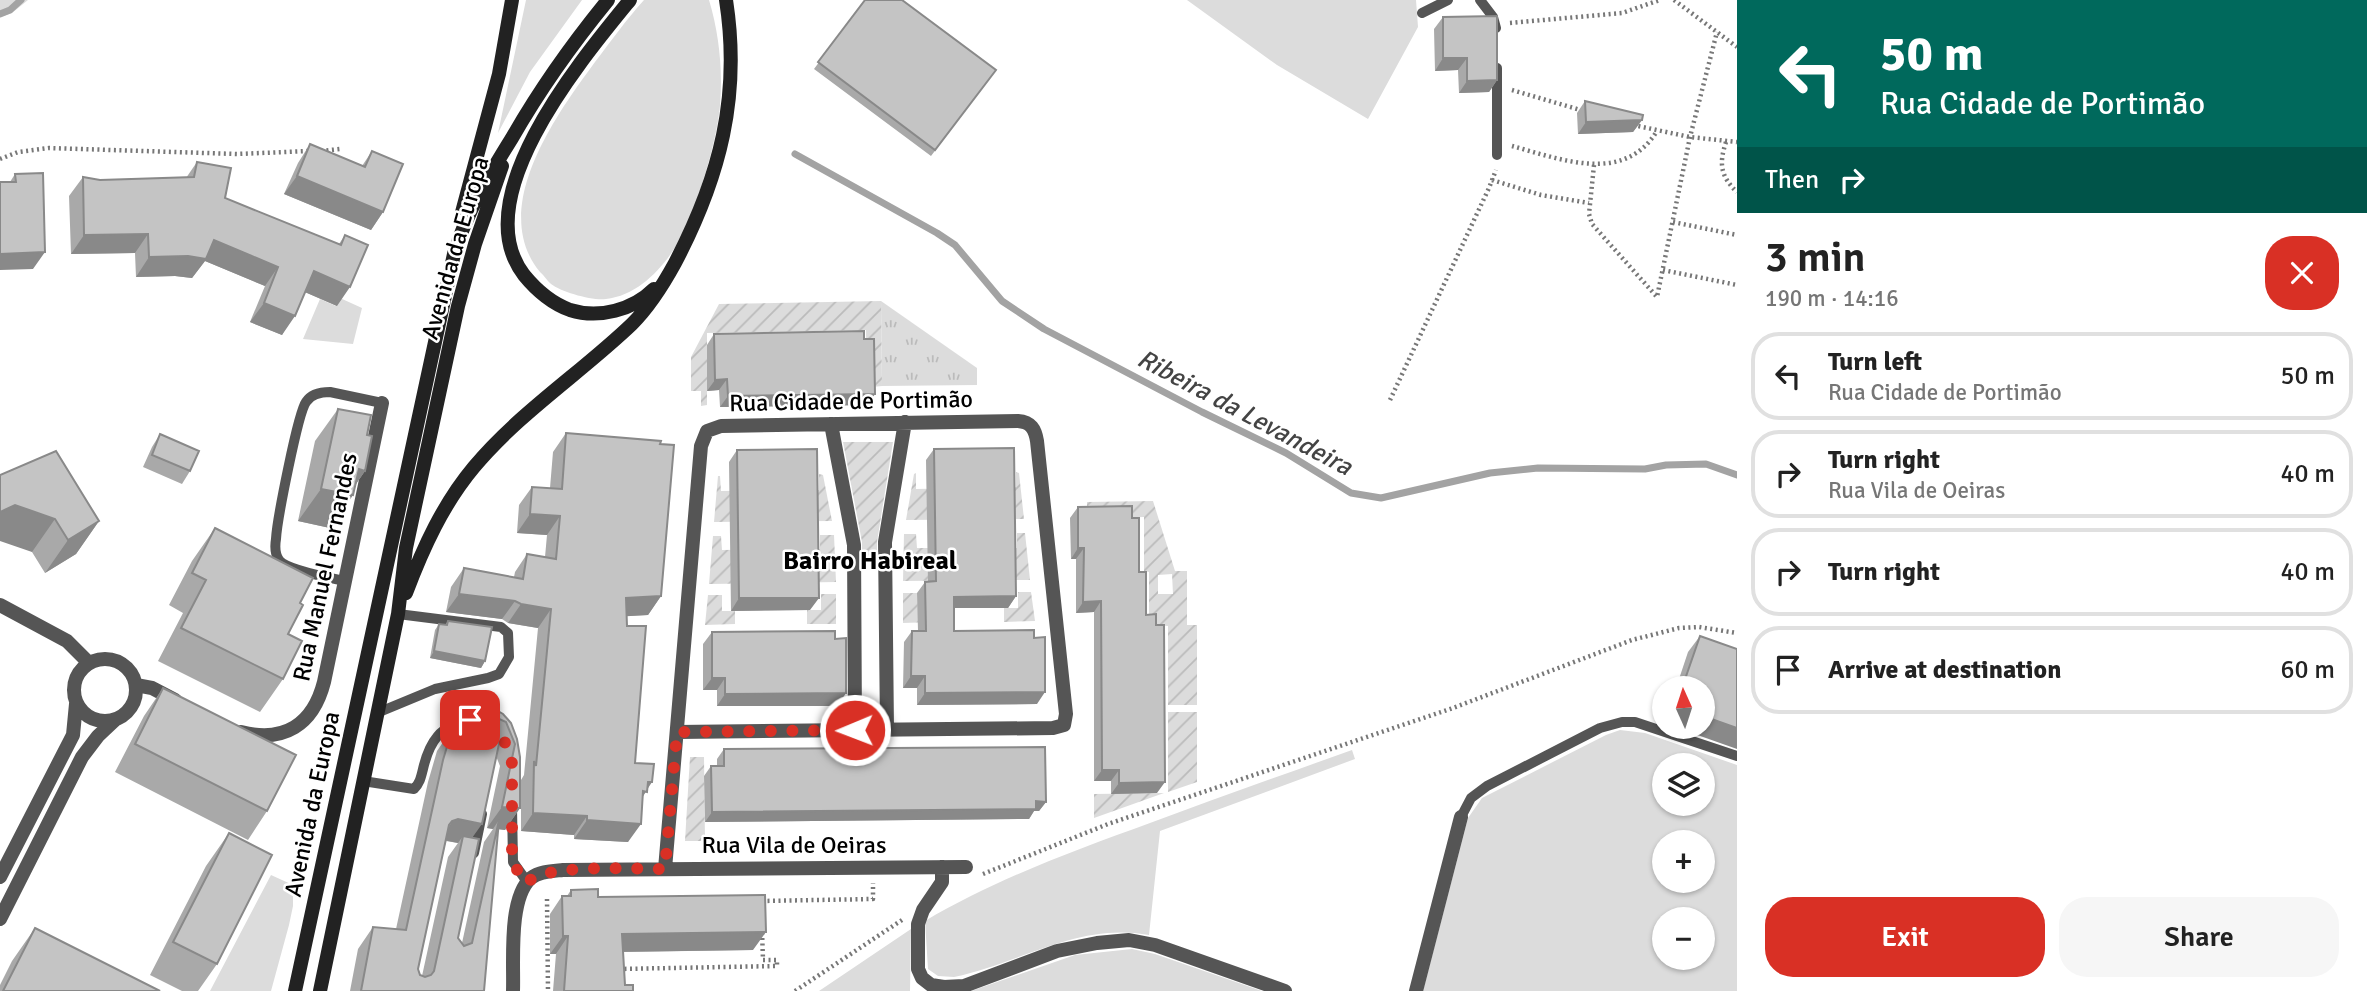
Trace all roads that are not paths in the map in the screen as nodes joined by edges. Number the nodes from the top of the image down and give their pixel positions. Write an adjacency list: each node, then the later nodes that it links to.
1 (512, 0): 13 (main road)
2 (608, 0): 10 (main road)
3 (630, 0): 12 (main road)
4 (726, 0): 12 (main road)
5 (1448, 0): 7 (lane)
6 (1480, 0): 8 (lane)
7 (1422, 13)
8 (1496, 46)
9 (1497, 59): 11 (lane)
10 (512, 138): 13 (main road, Avenida da Europa); 19 (main road, Avenida da Europa)
11 (1497, 155)
12 (674, 263): 19 (main road)
13 (448, 275): 45 (main road, Avenida da Europa)
14 (382, 403): 17 (street, Rua Manuel Fernandes); 17 (lane)
15 (905, 422): 16 (street, Rua Cidade de Portimão); 29 (street); 29 (street, Rua Cidade de Portimão)
16 (831, 424): 28 (street); 30 (street, Rua Cidade de Portimão)
17 (345, 581): 27 (street, Rua Manuel Fernandes)
18 (0, 606): 20 (street)
19 (398, 614): 24 (main road, Avenida da Europa); 24 (lane)
20 (89, 663): 21 (street); 22 (street)
21 (136, 685): 23 (street); 25 (street)
22 (76, 704): 25 (street); 42 (street)
23 (193, 709)
24 (377, 713): 34 (main road, Avenida da Europa)
25 (115, 720): 44 (street)
26 (480, 722): 34 (lane)
27 (224, 726)
28 (855, 730): 29 (street); 30 (street)
29 (887, 730)
30 (677, 732): 40 (street, Rua Cidade de Portimão)
31 (484, 747): 33 (lane)
32 (1737, 756): 37 (lane)
33 (443, 760)
34 (363, 781): 46 (main road, Avenida da Europa)
35 (512, 794): 43 (lane)
36 (485, 800): 39 (lane)
37 (1461, 817): 49 (street)
38 (942, 867): 40 (street, Rua Vila de Oeiras); 41 (street, Rua Vila de Oeiras); 48 (street)
39 (471, 868)
40 (665, 869): 43 (street, Rua Vila de Oeiras)
41 (970, 873)
42 (0, 877)
43 (527, 883): 47 (street)
44 (0, 919)
45 (295, 991)
46 (320, 991)
47 (513, 991)
48 (1285, 991)
49 (1416, 991)

